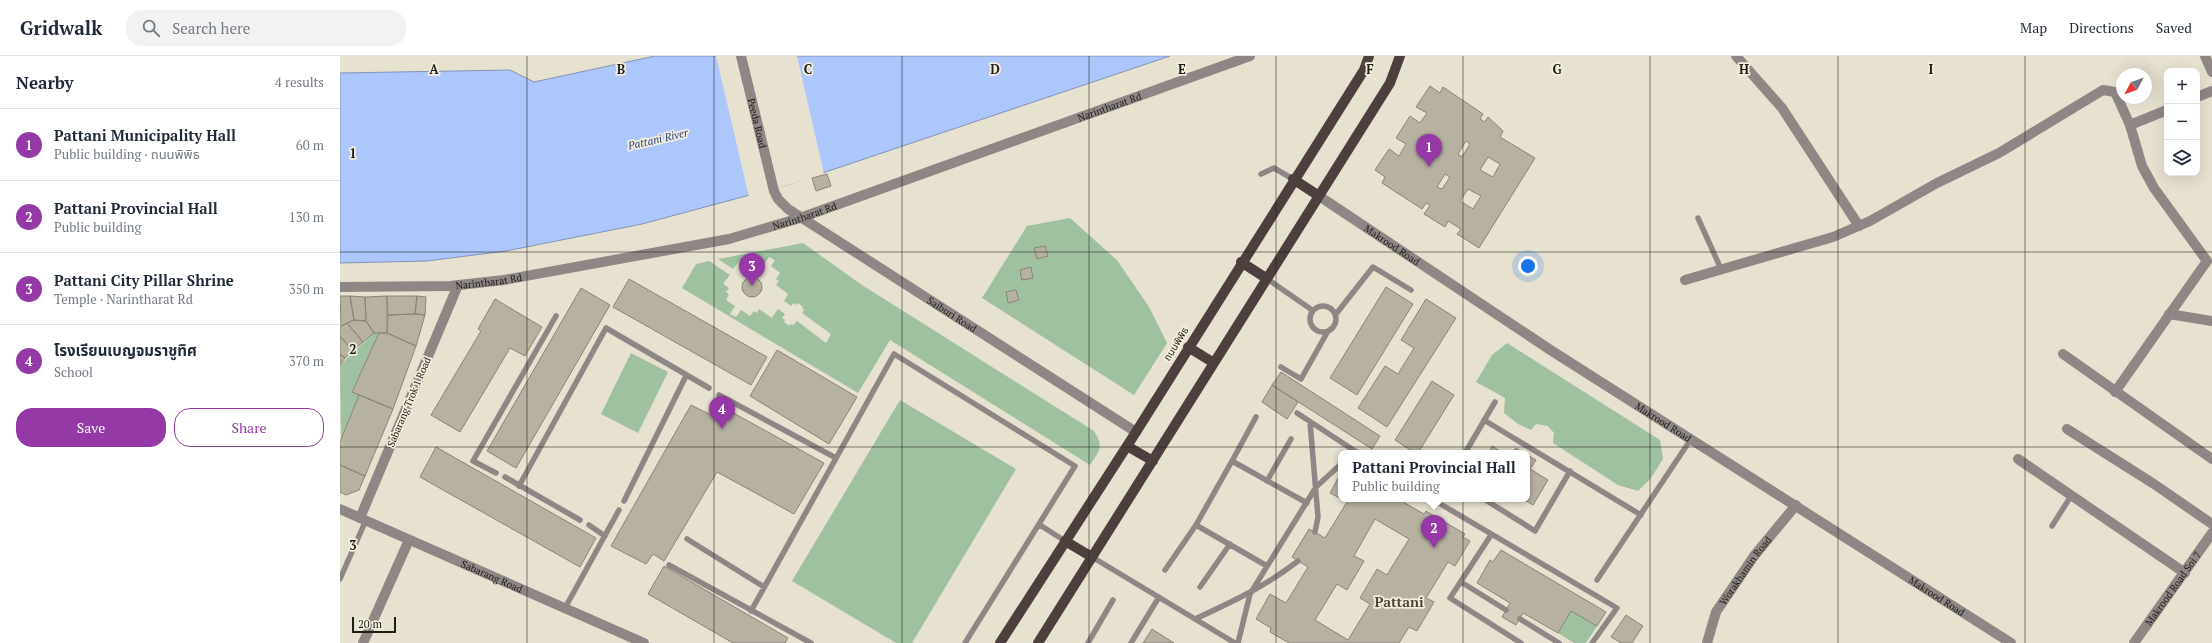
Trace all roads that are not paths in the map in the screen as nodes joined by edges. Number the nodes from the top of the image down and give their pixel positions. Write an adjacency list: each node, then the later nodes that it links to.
1 (741, 56): 14 (street, Peeda Road)
2 (1250, 56): 16 (street, Narintharat Rd)
3 (1369, 56): 13 (main road, ถนนพิพิธ)
4 (1400, 56): 15 (main road)
5 (1736, 56): 18 (street)
6 (2206, 56): 7 (street)
7 (2212, 72)
8 (2212, 90): 9 (street)
9 (2200, 96)
10 (2164, 111): 11 (street)
11 (2130, 125): 18 (street); 19 (street)
12 (1261, 174): 13 (lane)
13 (1293, 180): 15 (main road); 20 (main road, ถนนพิพิธ)
14 (774, 191): 16 (street, Saiburi Road)
15 (1319, 196): 22 (main road); 48 (street, Makrood Road)
16 (800, 218): 24 (street, Narintharat Rd); 47 (street, Saiburi Road)
17 (1698, 218): 21 (lane)
18 (1859, 226): 21 (street)
19 (2210, 257): 29 (street)
20 (1241, 262): 22 (main road); 33 (main road, ถนนพิพิธ)
21 (1721, 269): 23 (street)
22 (1266, 278): 27 (lane); 35 (main road)
23 (1685, 280)
24 (458, 285): 25 (street, Narintharat Rd); 74 (street, Sabarang Trok 1 Road)
25 (340, 287)
26 (1411, 290): 28 (lane)
27 (1312, 310): 28 (lane); 32 (lane)
28 (1336, 314): 32 (lane)
29 (2169, 314): 31 (street); 39 (street)
30 (556, 316): 60 (lane)
31 (2212, 321)
32 (1328, 332): 36 (lane)
33 (1188, 348): 35 (main road); 47 (main road, ถนนพิพิธ)
34 (2063, 354): 39 (street)
35 (1214, 363): 56 (main road)
36 (1281, 367)
37 (686, 376): 38 (lane); 63 (lane); 66 (lane)
38 (709, 388)
39 (2115, 392): 54 (street)
40 (719, 395): 53 (lane)
41 (1495, 402): 44 (lane)
42 (1297, 413): 45 (lane)
43 (1256, 417): 57 (lane)
44 (1484, 420): 52 (lane); 59 (lane)
45 (1310, 422): 51 (lane); 64 (lane)
46 (2067, 429): 76 (street)
47 (1136, 432): 50 (main road, ถนนพิพิธ)
48 (1691, 439): 70 (street, Makrood Road); 73 (lane)
49 (1291, 440): 62 (lane)
50 (1127, 446): 56 (main road); 87 (main road, ถนนพิพิธ)
51 (1352, 450)
52 (1467, 450)
53 (836, 458): 78 (lane); 99 (lane)
54 (2212, 458)
55 (2018, 459): 65 (street)
56 (1153, 461): 89 (main road)
57 (1232, 461): 62 (lane); 79 (lane)
58 (1338, 467): 64 (lane)
59 (1570, 471): 68 (lane); 73 (lane)
60 (496, 473)
61 (505, 477): 63 (lane)
62 (1267, 481): 69 (lane)
63 (518, 486): 75 (lane)
64 (1316, 488): 69 (lane); 81 (lane)
65 (2071, 496): 80 (lane); 94 (street)
66 (624, 501)
67 (1437, 502): 84 (lane)
68 (1489, 502)
69 (1306, 503): 92 (lane)
70 (1796, 505): 120 (street, Worakhamin Road); 121 (street, Makrood Road)
71 (340, 509): 74 (street, Sabarang Road)
72 (619, 510): 83 (lane)
73 (1641, 515): 96 (lane)
74 (363, 519): 86 (street, Sabarang Road); 95 (lane)
75 (580, 520)
76 (2212, 524)
77 (589, 525): 83 (lane)
78 (1040, 525): 87 (lane); 111 (lane)
79 (1196, 525): 88 (lane); 93 (lane)
80 (2052, 526)
81 (1315, 532)
82 (2212, 533): 94 (street, Makrood Road Soi 7)
83 (605, 536): 103 (lane)
84 (1491, 536): 97 (lane); 119 (lane)
85 (687, 539): 99 (lane)
86 (409, 540): 103 (street, Sabarang Road); 108 (street)
87 (1066, 541): 89 (main road); 112 (main road, ถนนพิพิธ)
88 (1230, 544): 92 (lane); 98 (lane)
89 (1092, 557): 101 (lane); 113 (main road)
90 (1298, 561): 100 (lane)
91 (669, 565): 105 (lane)
92 (1267, 566): 100 (lane)
93 (1165, 570)
94 (2185, 573): 122 (street, Makrood Road Soi 7)
95 (340, 580)
96 (1597, 580)
97 (1461, 582): 104 (lane); 117 (lane)
98 (1200, 586)
99 (764, 587): 105 (lane)
100 (1250, 594): 107 (lane); 116 (lane)
101 (1159, 597): 107 (lane); 115 (lane)
102 (1113, 600): 114 (lane)
103 (565, 608): 109 (street, Sabarang Road)
104 (1506, 610)
105 (751, 611): 110 (lane)
106 (1520, 618): 118 (lane)
107 (1195, 619): 116 (lane)
108 (363, 643)
109 (644, 643)
110 (811, 643)
111 (965, 643)
112 (1000, 643)
113 (1038, 643)
114 (1088, 643)
115 (1131, 643)
116 (1237, 643)
117 (1520, 643)
118 (1559, 643)
119 (1592, 643)
120 (1707, 643)
121 (2011, 643)
122 (2134, 643)

